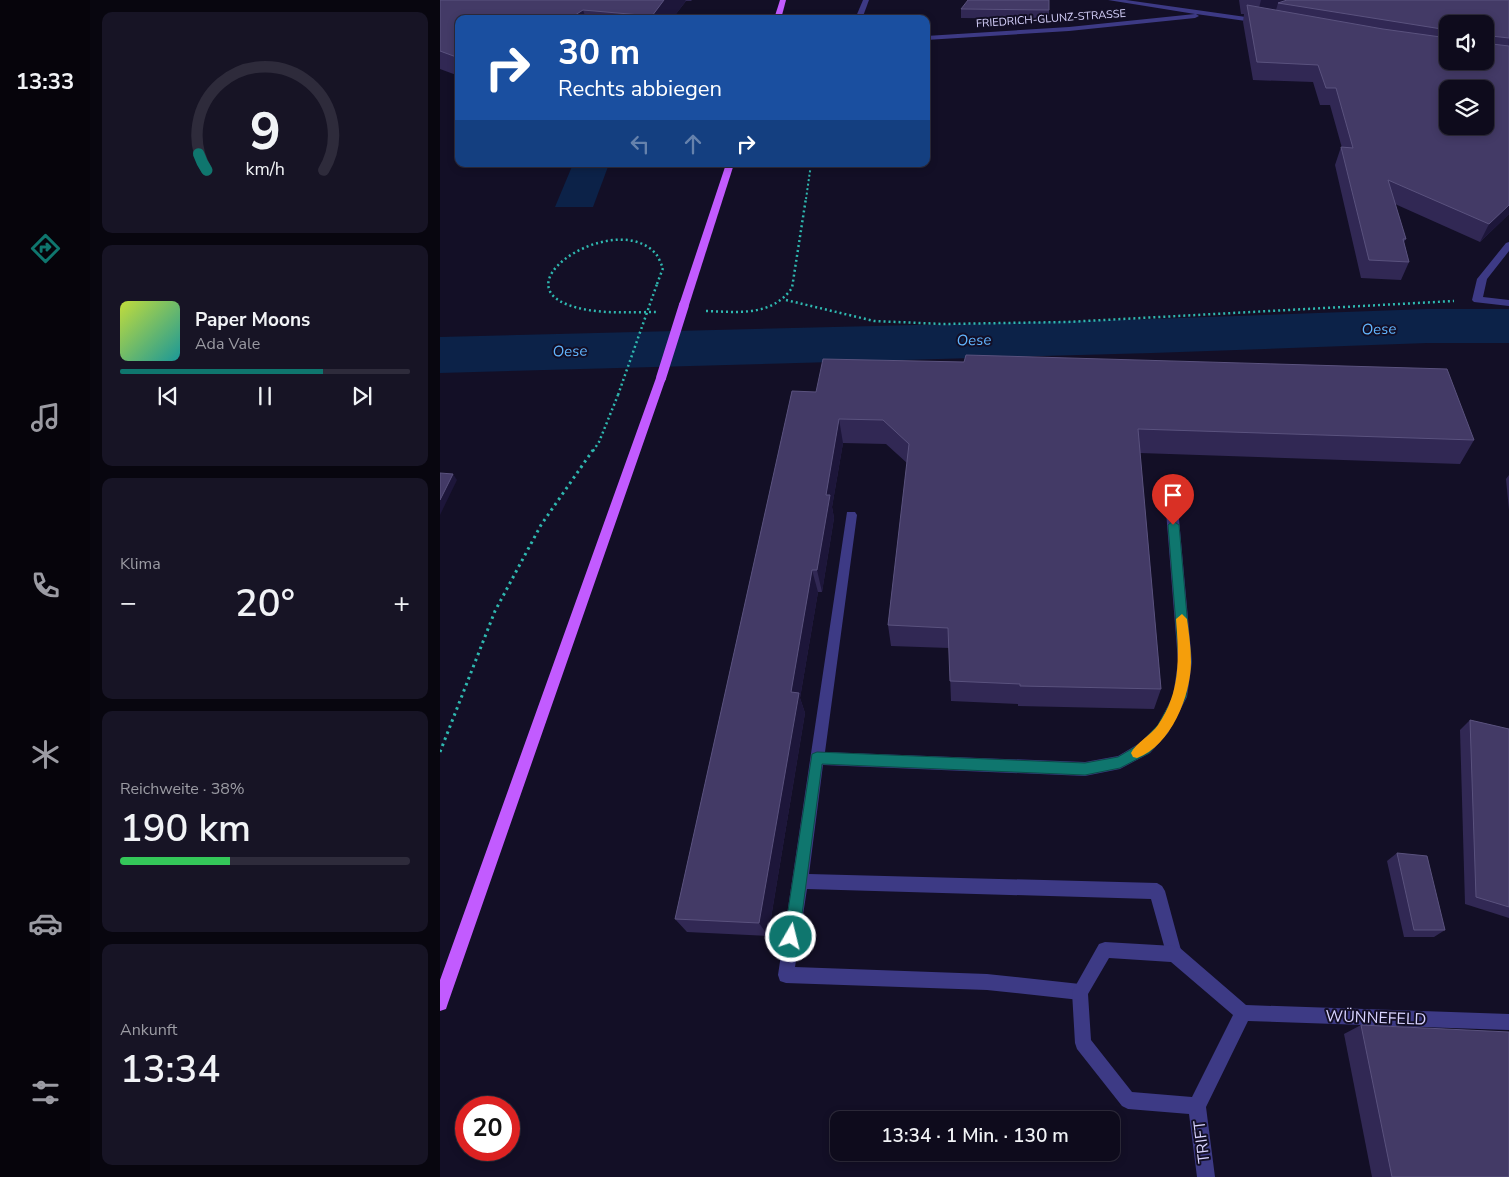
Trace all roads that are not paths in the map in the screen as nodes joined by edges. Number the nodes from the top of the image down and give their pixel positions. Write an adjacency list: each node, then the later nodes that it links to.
1 (783, 0): 5 (main road)
2 (866, 0): 6 (street)
3 (1112, 0): 4 (street)
4 (1208, 14): 7 (street); 8 (street, FRIEDRICH-GLUNZ-STRASSE)
5 (778, 15)
6 (860, 15)
7 (1272, 23)
8 (930, 38)
9 (729, 167): 18 (main road, bridge)
10 (1509, 245): 11 (street)
11 (1509, 303)
12 (1170, 486): 14 (street)
13 (851, 515): 14 (street)
14 (817, 758): 15 (street)
15 (800, 881): 16 (street); 17 (street)
16 (1174, 954): 17 (street); 19 (street)
17 (1080, 992): 21 (street)
18 (440, 1003)
19 (1244, 1013): 20 (street, WÜNNEFELD); 21 (street)
20 (1509, 1022)
21 (1197, 1106): 22 (street, TRIFT)
22 (1206, 1177)

